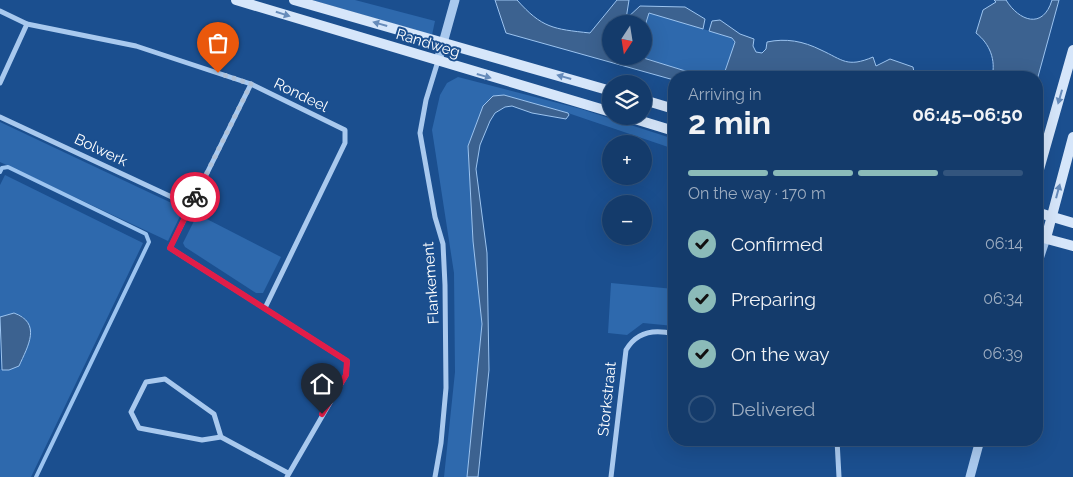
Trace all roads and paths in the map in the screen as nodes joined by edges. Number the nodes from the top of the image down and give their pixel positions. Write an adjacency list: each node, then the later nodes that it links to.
1 (236, 0): 8 (main road, Randweg, one-way to 8)
2 (294, 0): 6 (main road, Randweg, one-way to 2)
3 (455, 0): 6 (street)
4 (0, 11): 5 (street, Rondeel)
5 (28, 24): 9 (street); 10 (street, Rondeel)
6 (444, 42): 8 (street); 11 (main road, Randweg, one-way to 6)
7 (1073, 50): 19 (main road, one-way to 19)
8 (438, 61): 14 (main road, Randweg, one-way to 14); 33 (street, Flankement)
9 (0, 83)
10 (251, 84): 20 (street); 27 (street, Rondeel)
11 (602, 88)
12 (652, 102): 13 (main road)
13 (668, 107)
14 (602, 109)
15 (0, 117): 20 (street, Bolwerk)
16 (652, 124): 17 (main road)
17 (668, 129)
18 (1073, 137): 22 (main road, one-way to 18)
19 (1043, 155)
20 (191, 206): 27 (street)
21 (1043, 214): 22 (main road)
22 (1052, 216): 23 (main road); 24 (main road)
23 (1073, 223)
24 (1043, 233)
25 (1043, 238): 26 (main road)
26 (1073, 246)
27 (265, 308): 32 (street)
28 (668, 332): 34 (street, Storkstraat)
29 (221, 437): 29 (street); 32 (street)
30 (837, 446): 35 (street)
31 (978, 446): 36 (street)
32 (287, 475)
33 (435, 477)
34 (611, 477)
35 (839, 477)
36 (970, 477)

